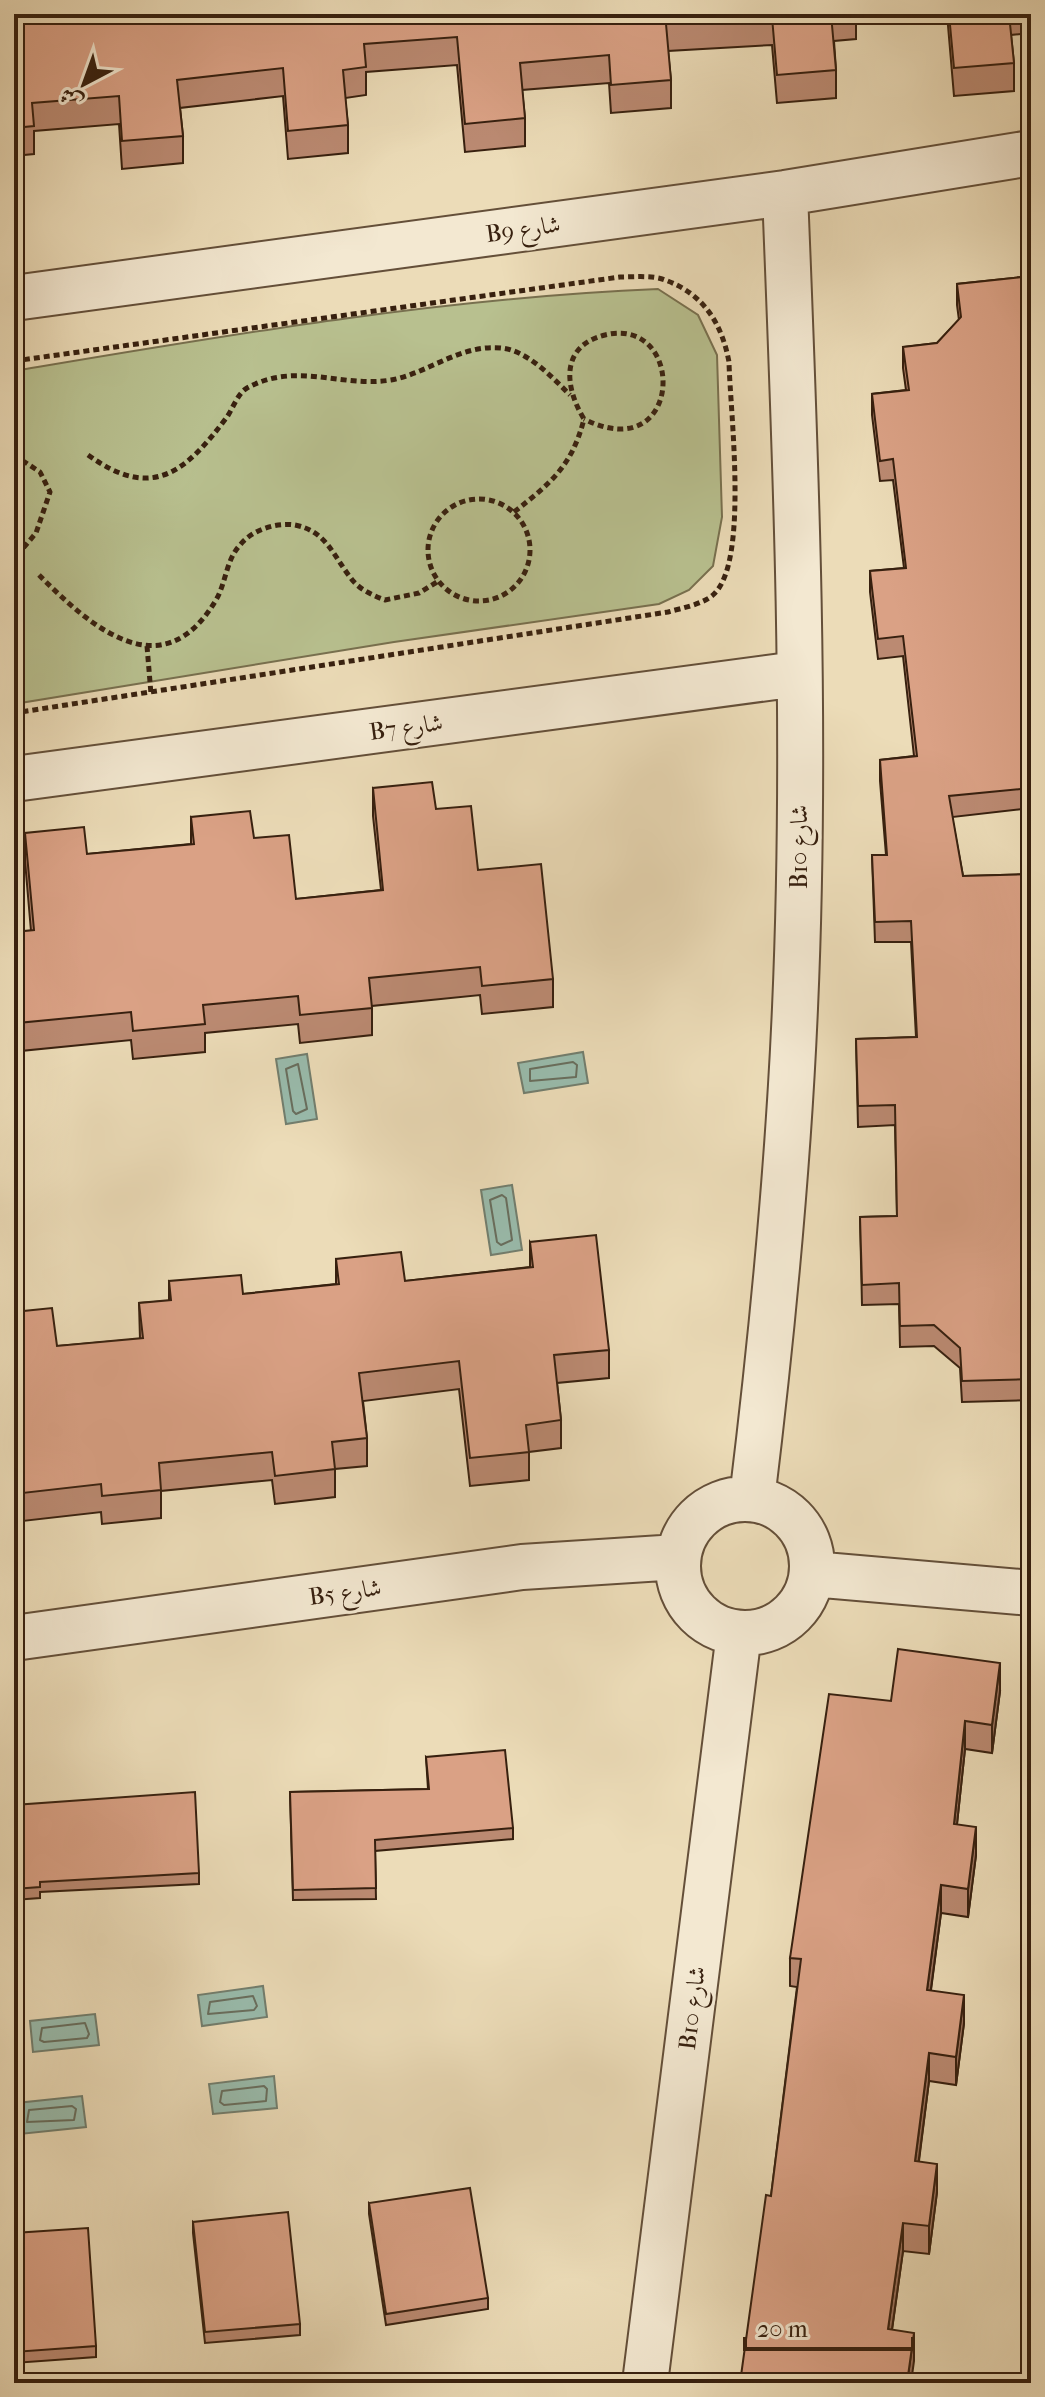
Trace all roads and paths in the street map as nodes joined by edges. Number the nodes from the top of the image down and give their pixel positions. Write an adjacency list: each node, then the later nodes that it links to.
1 (1031, 153): 2 (street, B9 شارع)
2 (785, 193): 3 (street, B9 شارع); 14 (street, B10 شارع)
3 (14, 298)
4 (14, 361): 15 (path)
5 (570, 395): 6 (path); 6 (path); 8 (path)
6 (584, 419): 9 (path)
7 (14, 455): 10 (path)
8 (88, 455)
9 (514, 512): 12 (path); 12 (path)
10 (14, 559)
11 (39, 575): 13 (path)
12 (437, 582): 13 (path)
13 (147, 646): 15 (path)
14 (797, 674): 17 (street, B7 شارع); 18 (street, B10 شارع)
15 (151, 694): 16 (path)
16 (14, 713)
17 (14, 779)
18 (752, 1499): 19 (street); 20 (street)
19 (678, 1557): 22 (street); 23 (street, B5 شارع)
20 (812, 1574): 21 (street); 22 (street)
21 (1031, 1593)
22 (739, 1633): 24 (street, B10 شارع)
23 (14, 1638)
24 (645, 2383)

